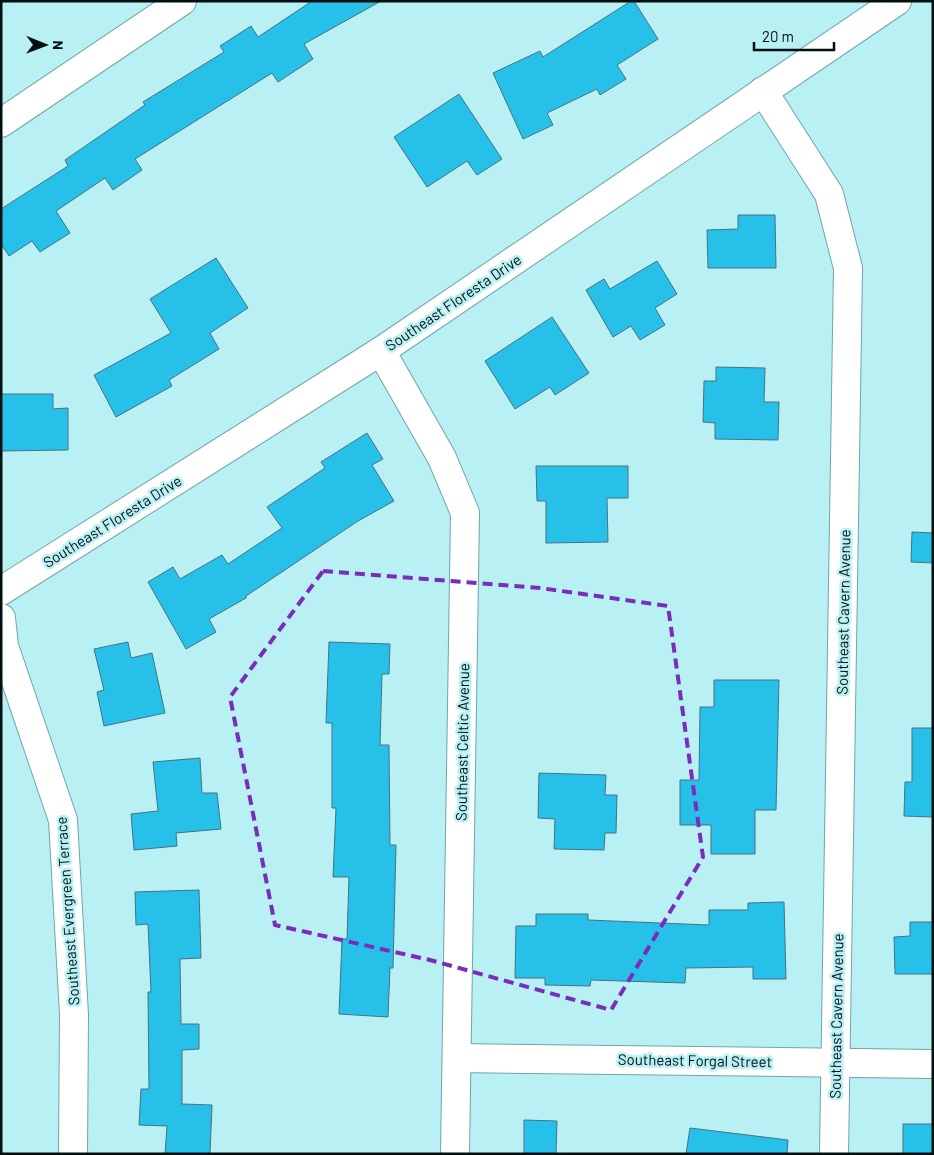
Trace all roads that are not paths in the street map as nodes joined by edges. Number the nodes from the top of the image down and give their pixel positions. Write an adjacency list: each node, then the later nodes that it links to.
1 (182, 1): 4 (street)
2 (897, 1): 3 (street, Southeast Floresta Drive)
3 (763, 91): 5 (street, Southeast Floresta Drive); 9 (street, Southeast Cavern Avenue)
4 (1, 123)
5 (381, 351): 6 (street, Southeast Floresta Drive); 8 (street, Southeast Celtic Avenue)
6 (1, 590)
7 (1, 618): 11 (street, Southeast Evergreen Terrace)
8 (457, 1058): 9 (street, Southeast Forgal Street); 12 (street, Southeast Celtic Avenue)
9 (835, 1062): 10 (street, Southeast Forgal Street); 13 (street, Southeast Cavern Avenue)
10 (933, 1064)
11 (73, 1154)
12 (455, 1154)
13 (834, 1154)

